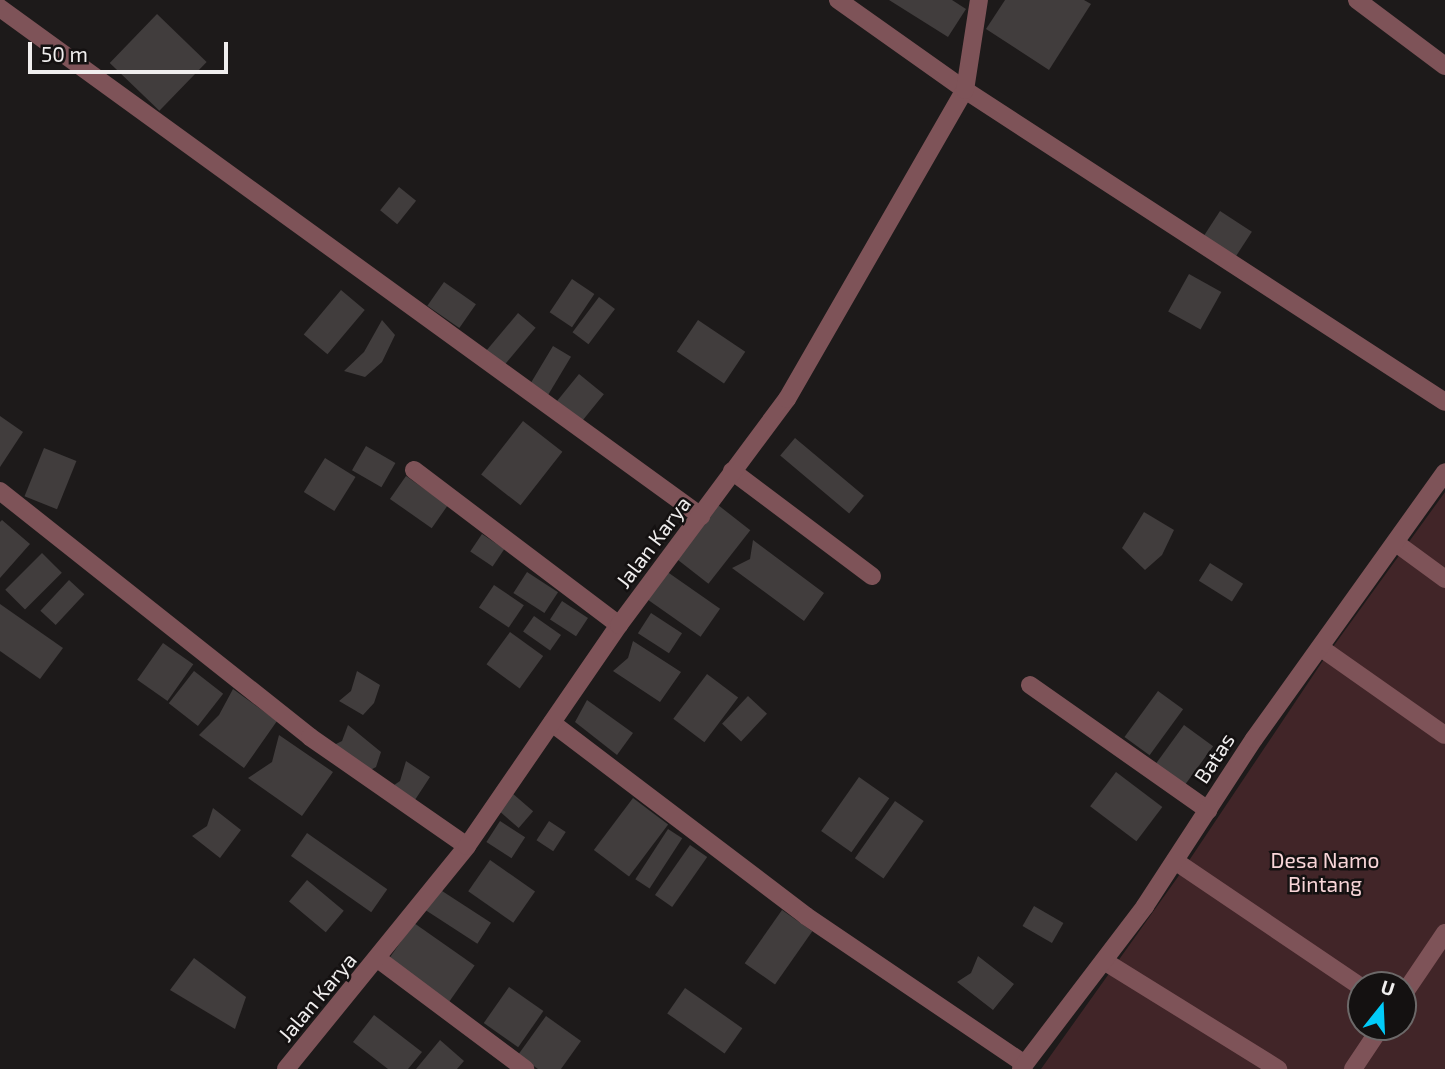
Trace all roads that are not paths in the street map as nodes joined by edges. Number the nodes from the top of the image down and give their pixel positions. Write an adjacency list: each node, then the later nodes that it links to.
1 (838, 0): 6 (street)
2 (979, 0): 6 (street, Jalan Karya)
3 (1357, 0): 5 (street)
4 (0, 8): 12 (street)
5 (1445, 66)
6 (965, 90): 7 (street); 9 (street, Jalan Karya)
7 (1445, 402)
8 (414, 470): 16 (street)
9 (732, 471): 12 (street, Jalan Karya); 14 (street)
10 (1445, 472): 13 (street, Batas)
11 (0, 491): 22 (street)
12 (701, 516): 16 (street, Jalan Karya)
13 (1396, 543): 15 (street); 17 (street, Batas)
14 (872, 576)
15 (1445, 579)
16 (619, 625): 19 (street, Jalan Karya)
17 (1321, 648): 20 (street); 21 (street, Batas)
18 (1030, 685): 21 (street)
19 (552, 723): 22 (street, Jalan Karya); 31 (street)
20 (1445, 736)
21 (1208, 810): 23 (street, Batas)
22 (467, 846): 25 (street, Jalan Karya)
23 (1175, 861): 26 (street, Batas); 28 (street)
24 (1445, 933): 27 (street)
25 (377, 959): 30 (street, Jalan Karya); 32 (street)
26 (1104, 961): 31 (street, Batas); 33 (street)
27 (1417, 974)
28 (1347, 978)
29 (1372, 1041): 34 (street)
30 (293, 1067)
31 (1023, 1067)
32 (525, 1069)
33 (1278, 1069)
34 (1353, 1069)

